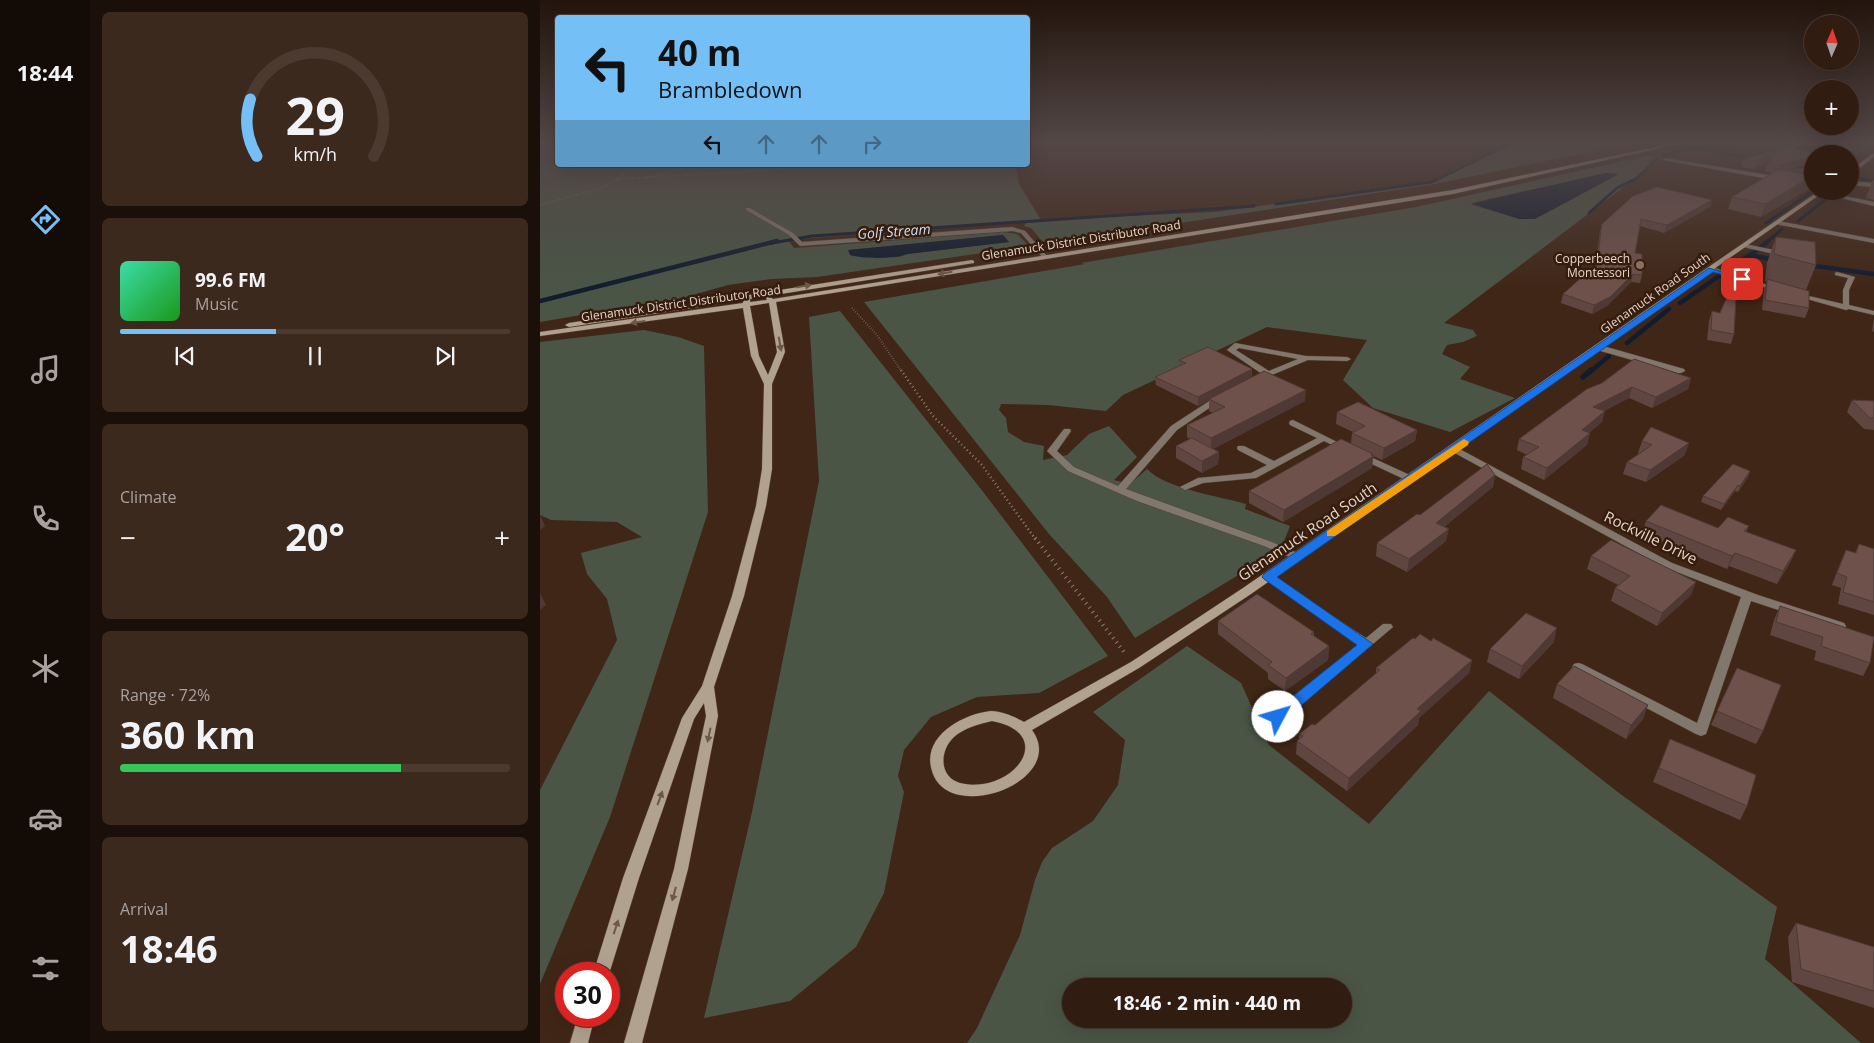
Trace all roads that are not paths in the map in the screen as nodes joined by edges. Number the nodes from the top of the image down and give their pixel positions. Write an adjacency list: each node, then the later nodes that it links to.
1 (1422, 192): 10 (main road, Glenamuck District Distributor Road)
2 (1455, 192): 10 (main road, Glenamuck District Distributor Road)
3 (1811, 200): 7 (main road, Glenamuck Road South)
4 (1857, 200): 5 (street)
5 (1874, 204)
6 (748, 209): 10 (street)
7 (1778, 223): 8 (street); 9 (main road, Glenamuck Road South)
8 (1874, 241)
9 (1745, 246): 11 (street); 12 (main road, Glenamuck Road South)
10 (1042, 254): 15 (main road, Glenamuck District Distributor Road, one-way to 10); 17 (main road, Glenamuck District Distributor Road, one-way to 17)
11 (1789, 256)
12 (1712, 269): 14 (street); 23 (main road, Glenamuck Road South)
13 (1837, 274): 19 (street)
14 (1783, 292)
15 (756, 294): 17 (main road); 18 (main road); 21 (main road, Glenamuck District Distributor Road)
16 (1791, 294): 19 (street)
17 (772, 301): 18 (main road, Glenamuck District Distributor Road); 28 (main road, one-way to 28)
18 (746, 305): 22 (main road, Glenamuck District Distributor Road, one-way to 22); 28 (main road)
19 (1846, 308): 20 (street)
20 (1874, 313)
21 (540, 330)
22 (540, 334)
23 (1600, 348): 26 (street, Glenamuck Road South); 35 (main road, Glenamuck Road South)
24 (1307, 358): 25 (street); 27 (street); 27 (street)
25 (1347, 359)
26 (1681, 370)
27 (1268, 374): 29 (street)
28 (768, 384): 47 (main road)
29 (1246, 384)
30 (1231, 392): 39 (street)
31 (1293, 423): 33 (street)
32 (1067, 432): 39 (street)
33 (1324, 438): 36 (street); 37 (street)
34 (1241, 448): 36 (street)
35 (1454, 449): 37 (main road, Glenamuck Road South); 42 (street, Rockville Drive)
36 (1274, 465): 38 (street)
37 (1411, 479): 40 (main road, Glenamuck Road South)
38 (1185, 487)
39 (1120, 490): 40 (street)
40 (1298, 557): 41 (main road, Glenamuck Road South)
41 (1268, 577): 45 (street); 49 (main road, Glenamuck Road South)
42 (1747, 595): 44 (street, Rockville Drive); 46 (street)
43 (1387, 627): 45 (street)
44 (1846, 628)
45 (1366, 644): 48 (street)
46 (1578, 666)
47 (708, 687): 50 (main road, one-way to 47); 53 (main road, one-way to 53)
48 (1278, 717)
49 (1024, 728): 49 (main road)
50 (605, 962)
51 (584, 1027): 52 (main road)
52 (579, 1043)
53 (633, 1043)

